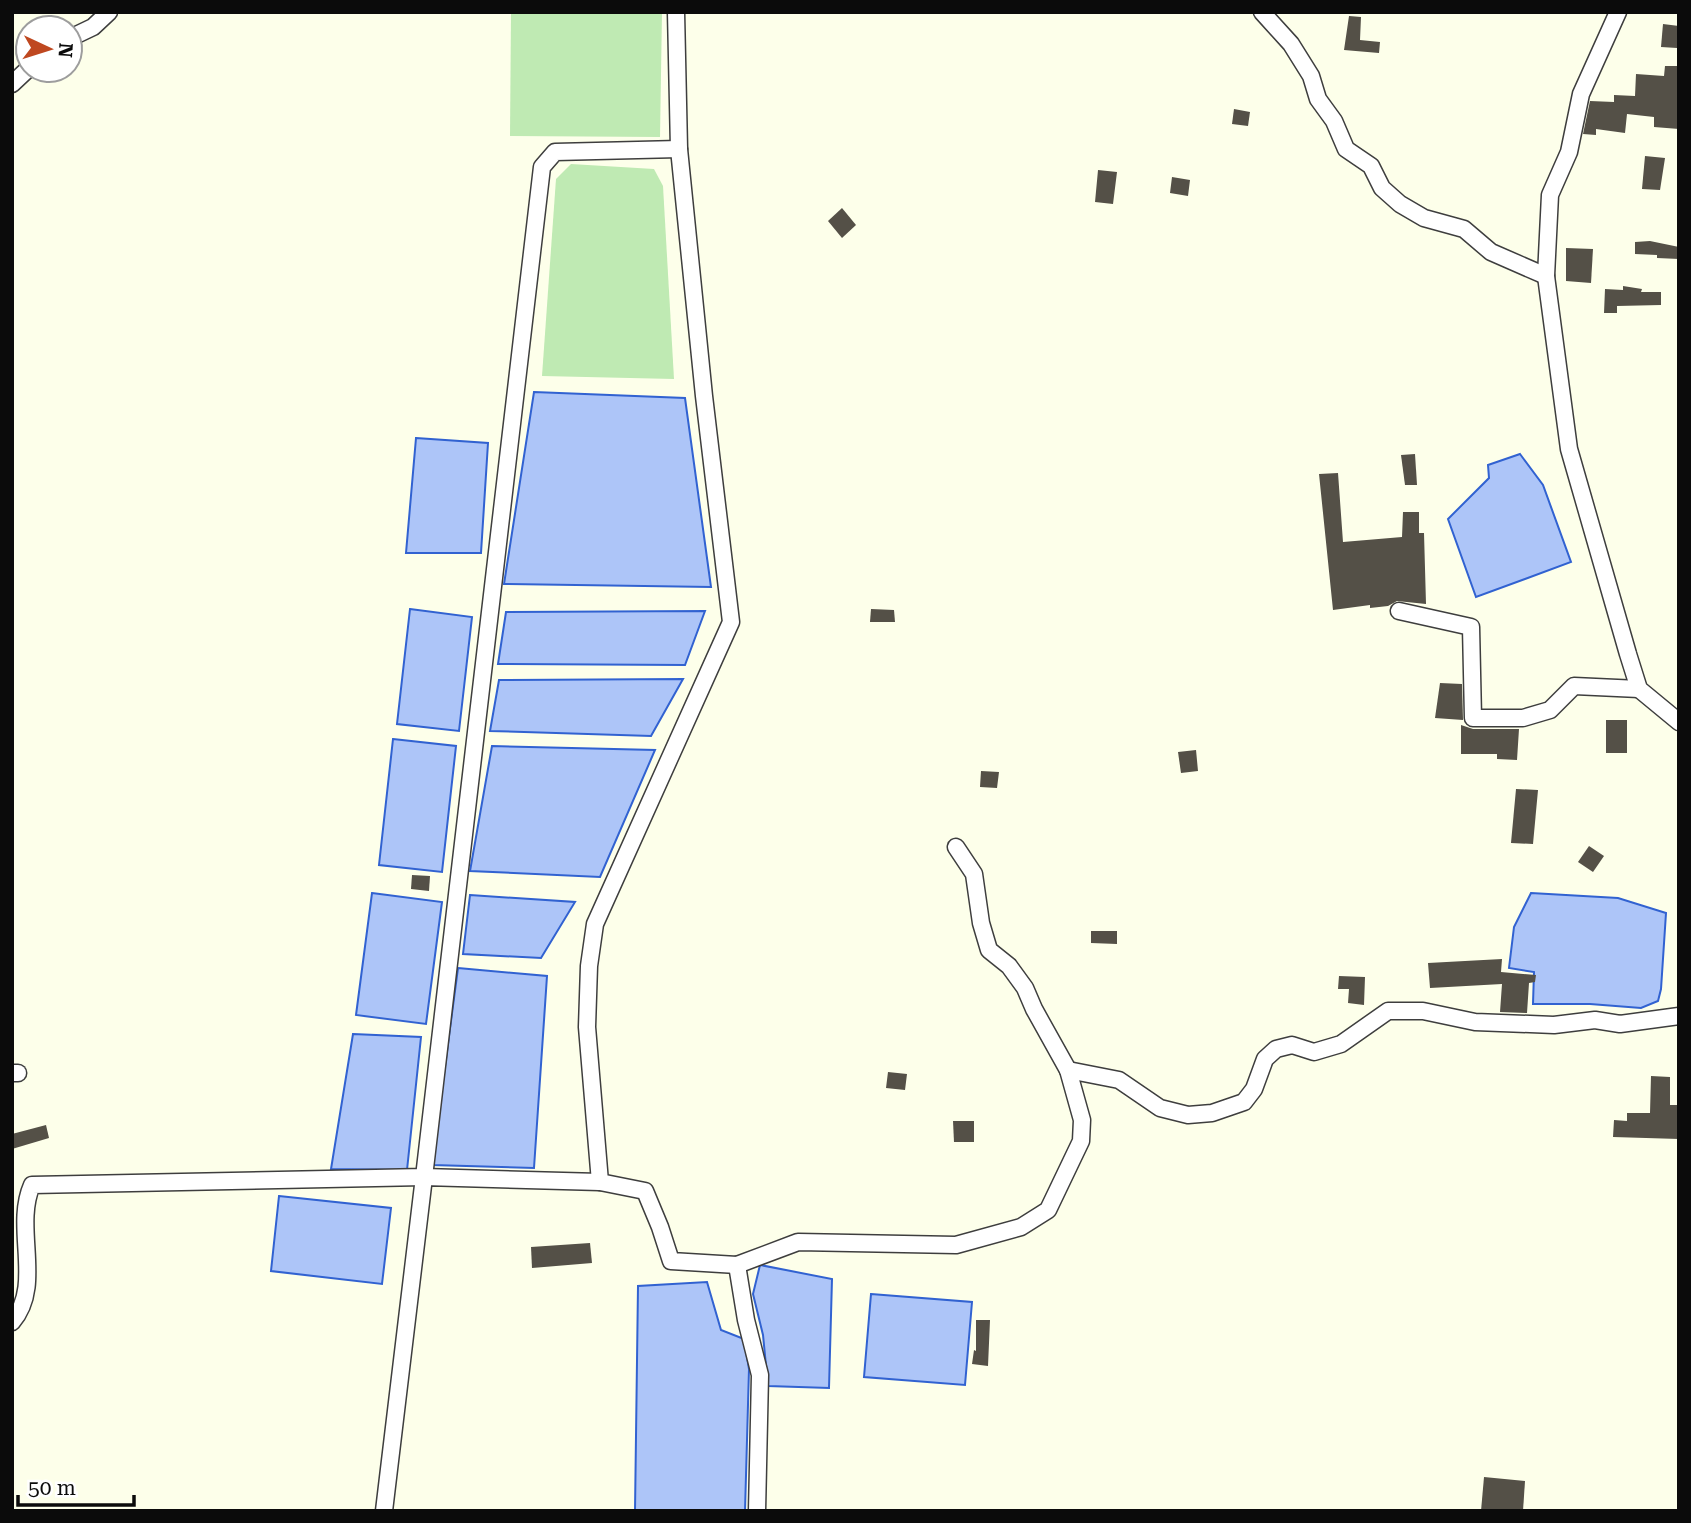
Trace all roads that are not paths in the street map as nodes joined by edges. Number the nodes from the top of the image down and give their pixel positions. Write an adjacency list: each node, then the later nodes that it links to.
1 (109, 12): 5 (street)
2 (676, 12): 6 (street)
3 (1262, 12): 7 (street)
4 (1618, 12): 7 (street)
5 (84, 31)
6 (679, 149): 14 (street); 15 (street)
7 (1546, 276): 9 (street)
8 (1399, 611): 9 (street)
9 (1639, 689): 10 (street)
10 (1679, 722)
11 (956, 847): 13 (street)
12 (1679, 1016): 13 (street)
13 (1068, 1070): 16 (street)
14 (424, 1177): 15 (street); 17 (street); 18 (street)
15 (600, 1182): 16 (street)
16 (737, 1265): 19 (street)
17 (12, 1322)
18 (384, 1511)
19 (757, 1511)

